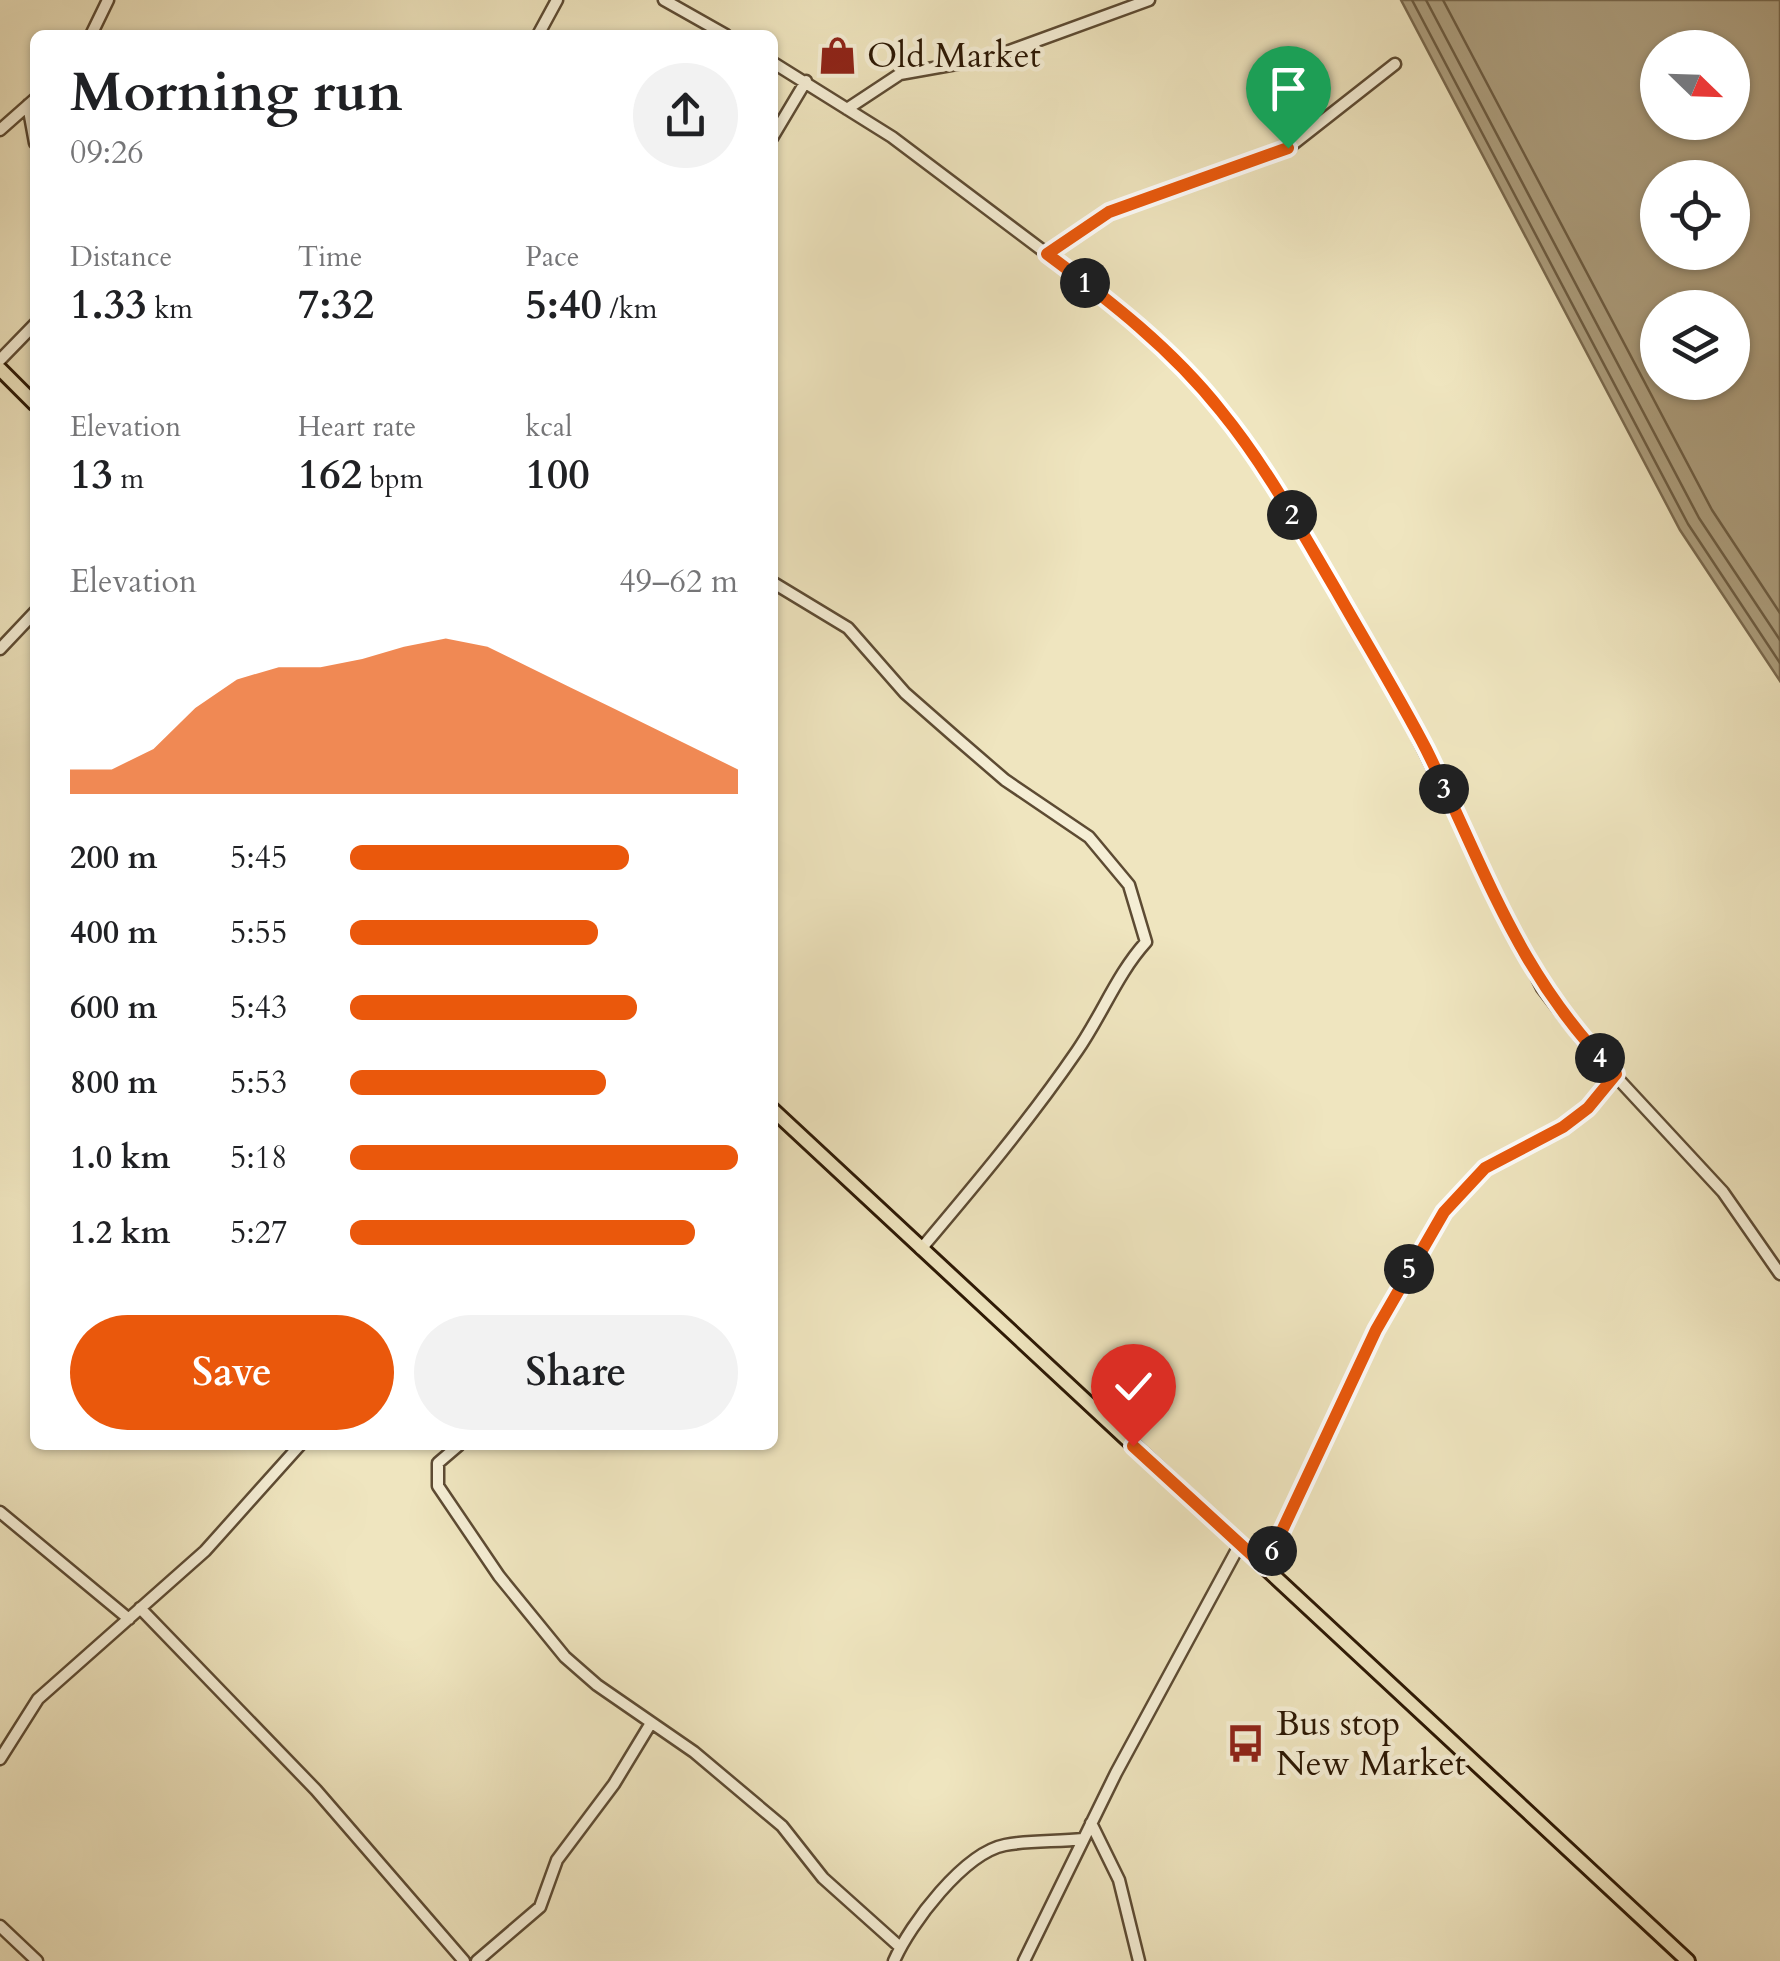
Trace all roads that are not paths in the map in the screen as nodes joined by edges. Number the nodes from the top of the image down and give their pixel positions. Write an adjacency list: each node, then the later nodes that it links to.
1 (108, 0): 5 (street)
2 (557, 0): 6 (street)
3 (664, 0): 7 (street)
4 (1149, 0): 12 (street)
5 (93, 30)
6 (541, 30)
7 (717, 30)
8 (1396, 64): 15 (street)
9 (778, 65): 10 (street)
10 (806, 81): 12 (street); 13 (street)
11 (30, 104): 14 (street)
12 (848, 109): 15 (street)
13 (778, 128)
14 (0, 130)
15 (1047, 254): 23 (street)
16 (30, 329): 17 (street)
17 (0, 360)
18 (0, 369): 19 (main road)
19 (30, 399)
20 (778, 586): 25 (street)
21 (30, 617): 22 (street)
22 (0, 649)
23 (1616, 1074): 26 (street); 31 (street)
24 (778, 1115): 25 (main road)
25 (920, 1249): 30 (main road)
26 (1780, 1274)
27 (295, 1450): 32 (street)
28 (453, 1450): 34 (street)
29 (0, 1512): 33 (street)
30 (1240, 1544): 31 (main road); 36 (street)
31 (1265, 1567): 46 (main road)
32 (140, 1608): 33 (street); 41 (street)
33 (129, 1619): 35 (street)
34 (651, 1723): 39 (street); 42 (street)
35 (0, 1758)
36 (1091, 1823): 37 (street); 45 (street)
37 (1083, 1840): 39 (street); 44 (street)
38 (0, 1926): 40 (street)
39 (900, 1947): 43 (street)
40 (36, 1961)
41 (464, 1961)
42 (477, 1961)
43 (894, 1961)
44 (1024, 1961)
45 (1139, 1961)
46 (1688, 1961)

